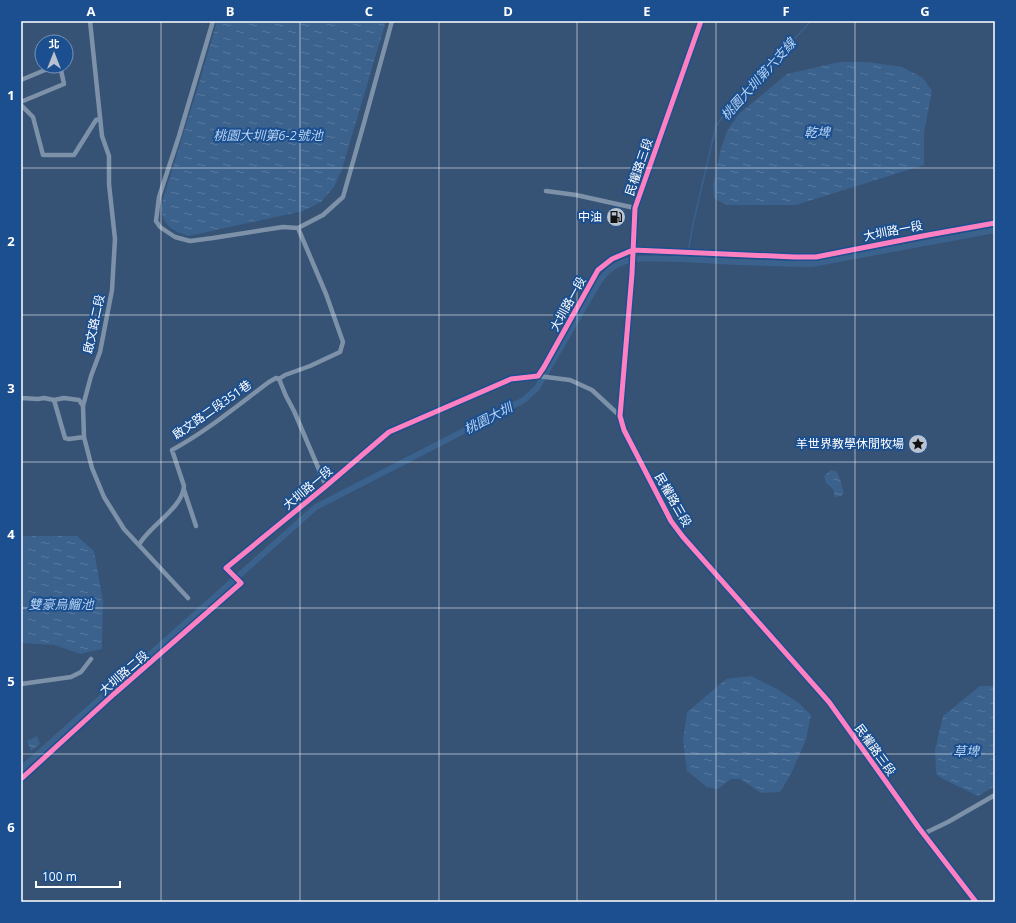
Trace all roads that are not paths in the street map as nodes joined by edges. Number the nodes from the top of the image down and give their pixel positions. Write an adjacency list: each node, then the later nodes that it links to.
1 (90, 21): 7 (street, 啟文路二段)
2 (214, 21): 11 (street)
3 (392, 21): 11 (street)
4 (701, 21): 9 (street, 民權路三段)
5 (21, 80): 6 (street)
6 (22, 103): 7 (street)
7 (100, 119): 17 (street, 啟文路二段)
8 (546, 191): 9 (street)
9 (635, 208): 12 (street, 民權路三段)
10 (995, 223): 12 (street, 大圳路一段)
11 (298, 228): 14 (street)
12 (633, 250): 13 (street, 大圳路一段); 18 (street, 民權路三段)
13 (539, 376): 18 (street); 20 (street, 大圳路一段)
14 (279, 379): 20 (street); 21 (street, 啟文路二段351巷)
15 (21, 398): 16 (street)
16 (54, 400): 17 (street); 19 (street)
17 (84, 406): 19 (street, 啟文路二段)
18 (620, 416): 30 (street, 民權路三段)
19 (84, 437): 23 (street, 啟文路二段)
20 (326, 486): 24 (street, 大圳路一段)
21 (184, 490): 22 (street); 23 (street)
22 (196, 526)
23 (138, 545): 25 (street, 啟文路二段)
24 (241, 583): 28 (street, 大圳路二段)
25 (188, 598)
26 (90, 659): 27 (street)
27 (21, 684)
28 (21, 779)
29 (995, 794): 30 (street)
30 (923, 834): 31 (street, 民權路三段)
31 (976, 902)

